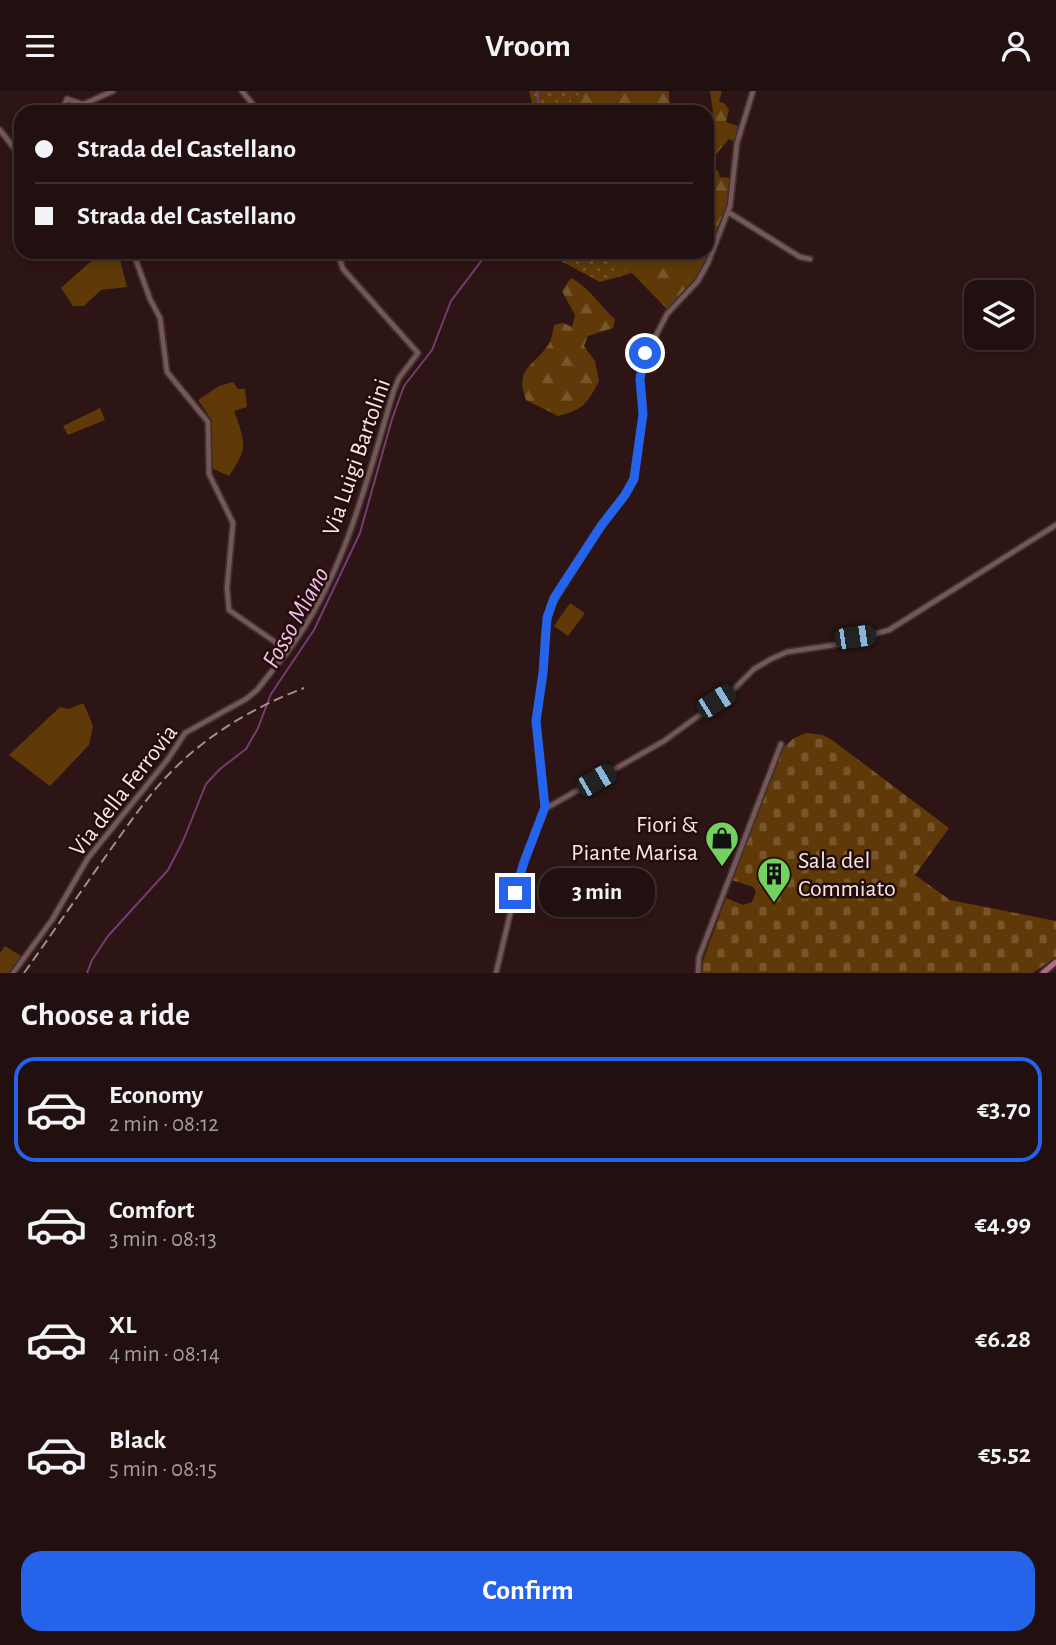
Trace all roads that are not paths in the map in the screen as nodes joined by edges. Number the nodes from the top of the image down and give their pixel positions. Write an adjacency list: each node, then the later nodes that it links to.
1 (113, 91): 4 (street)
2 (242, 91): 5 (street)
3 (753, 91): 8 (street)
4 (82, 104)
5 (253, 105)
6 (0, 132): 7 (street)
7 (14, 149)
8 (728, 212): 9 (street); 13 (street)
9 (714, 248)
10 (135, 259): 15 (street)
11 (340, 259): 15 (street, Via Luigi Bartolini)
12 (710, 259): 17 (street)
13 (810, 259)
14 (1056, 525): 17 (street)
15 (288, 651): 19 (street, Via della Ferrovia)
16 (781, 744): 21 (street)
17 (545, 807): 20 (street)
18 (1056, 963): 22 (main road)
19 (13, 973)
20 (496, 973)
21 (698, 973)
22 (1043, 973)

